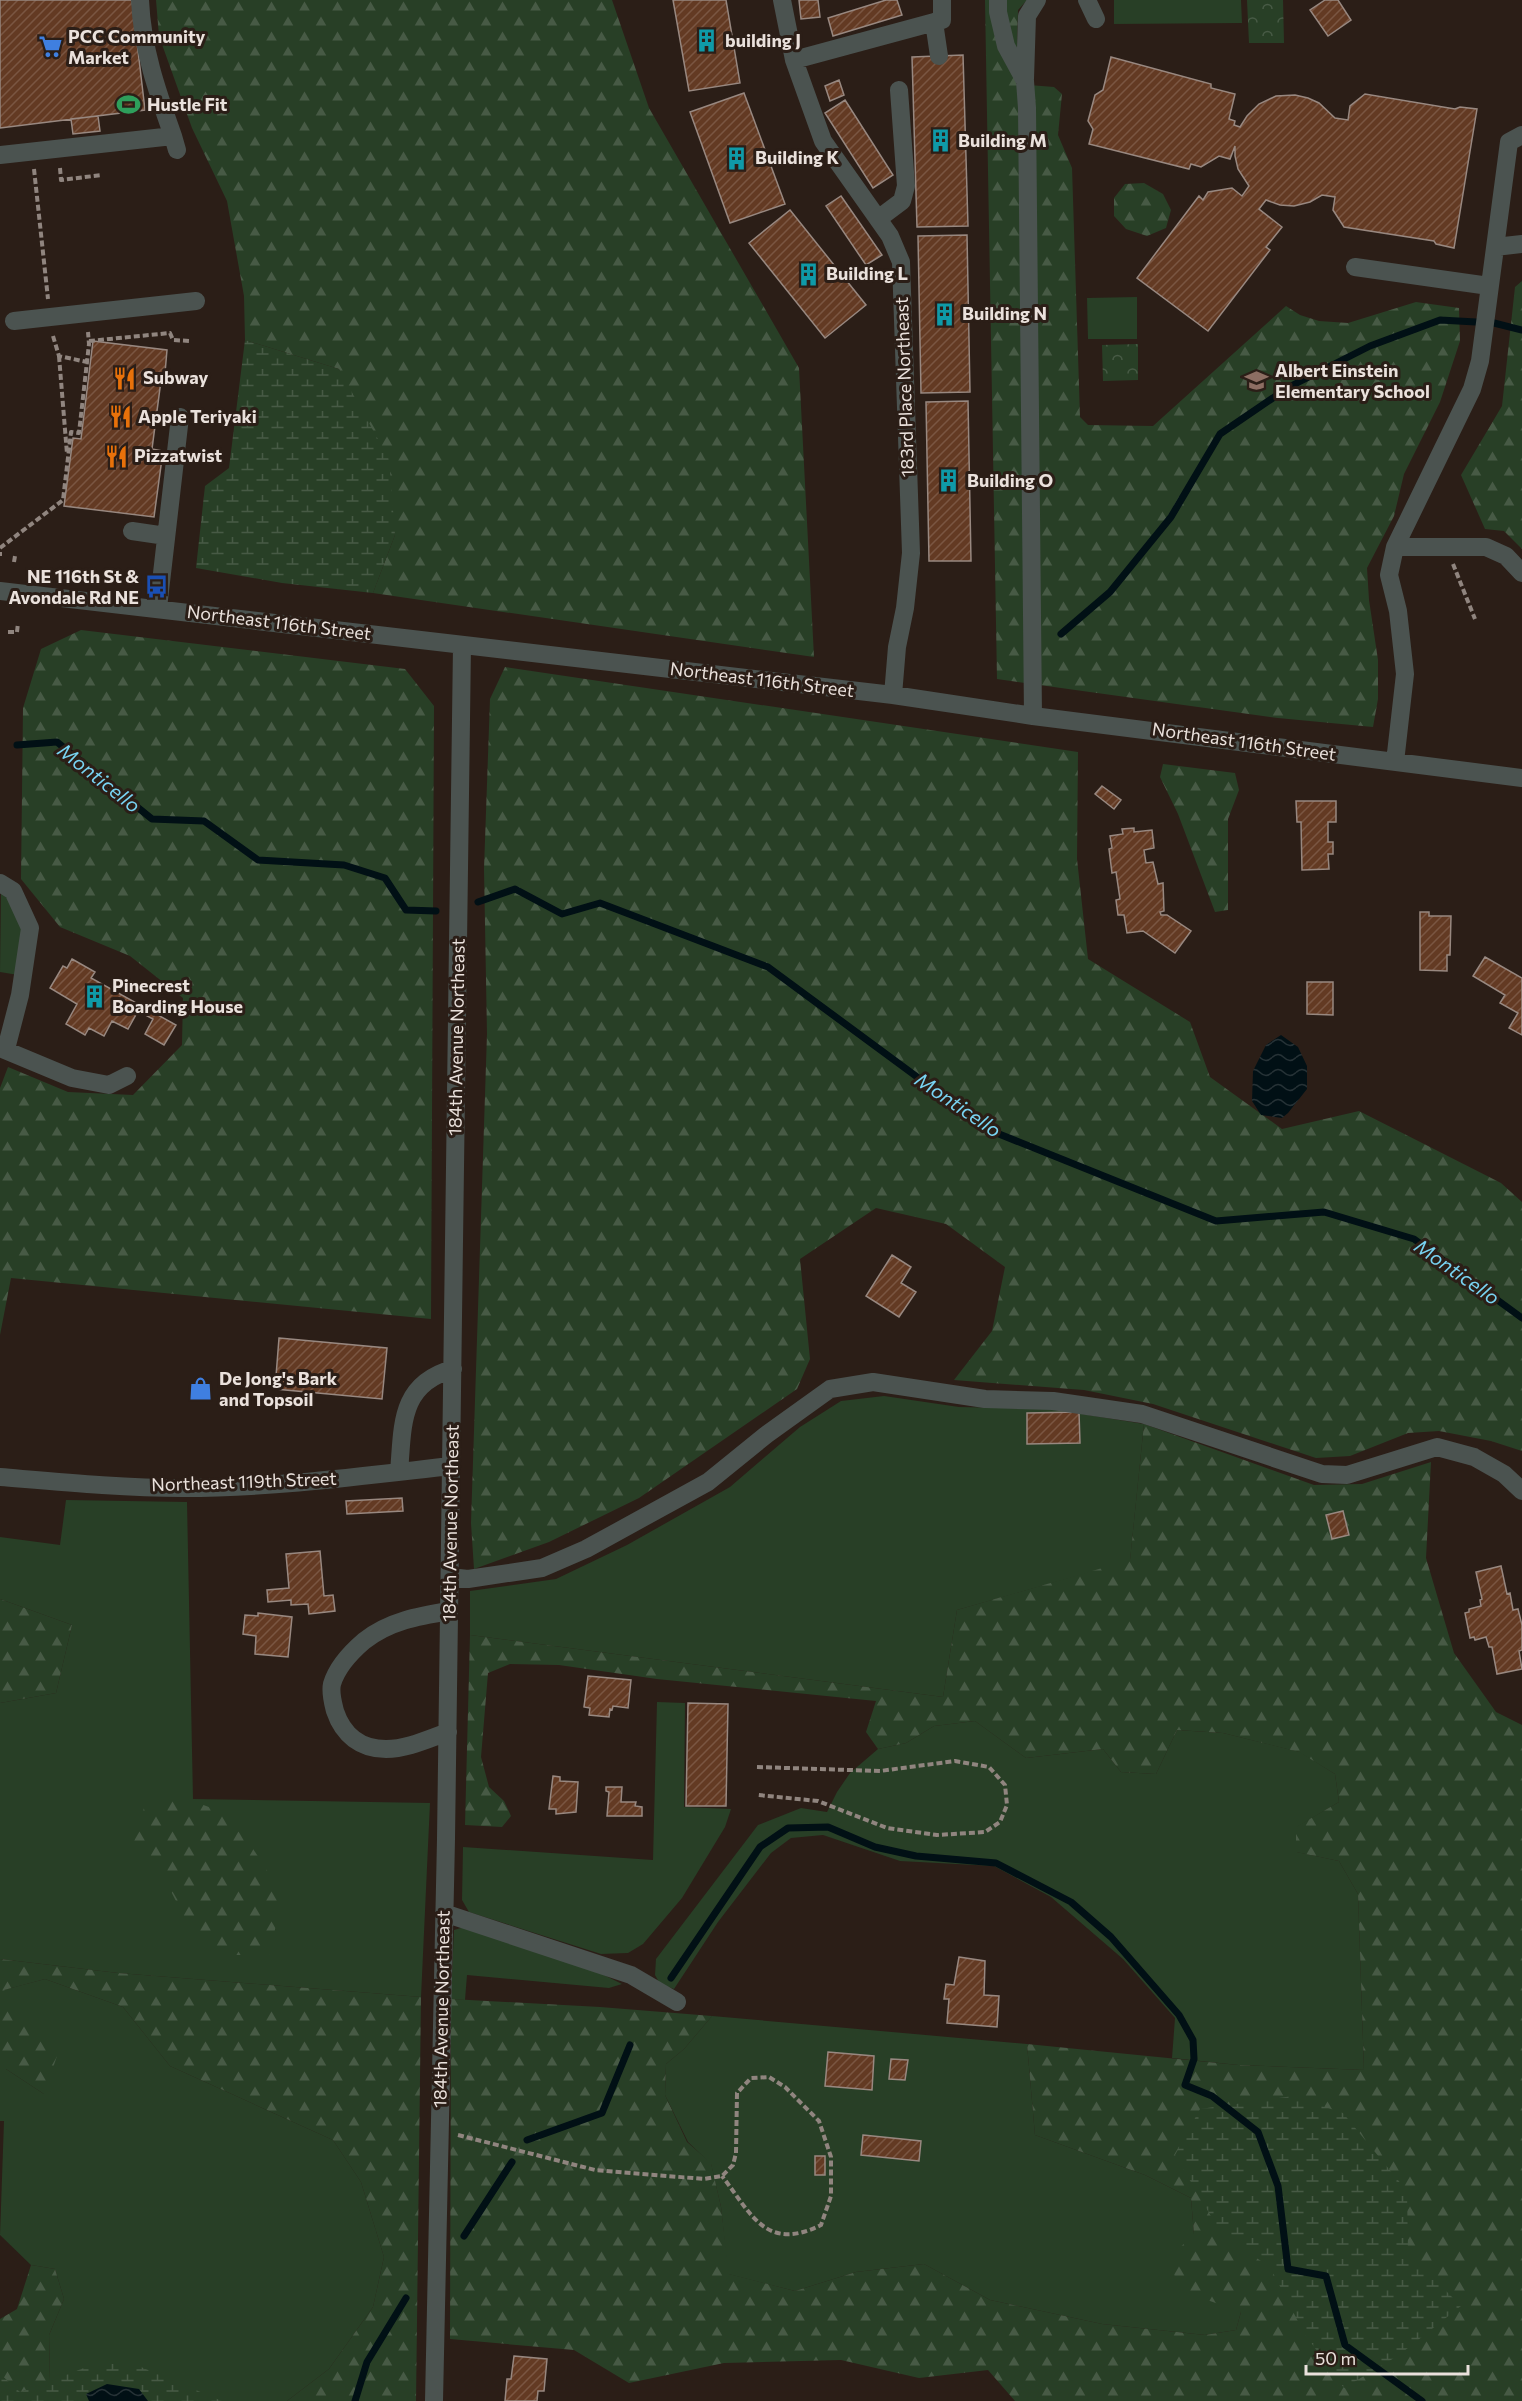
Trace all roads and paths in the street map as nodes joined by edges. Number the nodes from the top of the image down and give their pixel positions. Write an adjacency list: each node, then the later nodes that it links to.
1 (140, 0): 14 (street)
2 (782, 0): 10 (street, 183rd Place Northeast)
3 (942, 0): 8 (street)
4 (998, 0): 11 (street)
5 (1037, 0): 11 (street)
6 (1087, 0): 7 (street)
7 (1096, 19)
8 (934, 22): 9 (street); 10 (street)
9 (939, 56)
10 (794, 60): 18 (street, 183rd Place Northeast)
11 (1025, 81): 48 (street)
12 (899, 90): 18 (street)
13 (1522, 135): 20 (street)
14 (58, 148): 15 (street); 17 (path)
15 (31, 152): 16 (street); 25 (path)
16 (0, 155)
17 (102, 176)
18 (878, 219): 47 (street, 183rd Place Northeast)
19 (1522, 244): 20 (street)
20 (1495, 247): 22 (street)
21 (1355, 267): 22 (street)
22 (1489, 286): 35 (street)
23 (196, 301): 24 (street)
24 (86, 313): 25 (street); 27 (path)
25 (50, 317): 26 (street); 29 (path)
26 (14, 321)
27 (89, 341): 28 (path); 30 (path)
28 (191, 341)
29 (59, 356): 30 (path); 32 (path)
30 (87, 362): 32 (path)
31 (180, 417): 34 (street)
32 (67, 465): 36 (path)
33 (132, 531): 34 (street)
34 (166, 536): 42 (street)
35 (1395, 547): 40 (street); 49 (street)
36 (0, 548)
37 (15, 556): 39 (path)
38 (1452, 561): 43 (path)
39 (15, 562)
40 (1522, 573)
41 (0, 591): 42 (street, Northeast 116th Street)
42 (158, 608): 46 (street, Northeast 116th Street)
43 (1475, 619)
44 (18, 623): 45 (path)
45 (8, 632)
46 (462, 645): 47 (street, Northeast 116th Street); 54 (street, 184th Avenue Northeast)
47 (893, 695): 48 (street, Northeast 116th Street)
48 (1033, 716): 49 (street, Northeast 116th Street)
49 (1395, 762): 50 (street, Northeast 116th Street)
50 (1522, 778)
51 (0, 883): 52 (street)
52 (3, 1048): 53 (street)
53 (127, 1076)
54 (453, 1369): 55 (street, 184th Avenue Northeast); 56 (street)
55 (451, 1466): 56 (street, Northeast 119th Street); 59 (street, 184th Avenue Northeast)
56 (399, 1472): 57 (street, Northeast 119th Street)
57 (0, 1477)
58 (1522, 1491): 59 (street)
59 (450, 1577): 60 (street, 184th Avenue Northeast)
60 (449, 1611): 61 (street, 184th Avenue Northeast); 61 (street)
61 (448, 1732): 64 (street, 184th Avenue Northeast)
62 (757, 1767): 63 (path)
63 (758, 1795)
64 (444, 1913): 65 (street); 66 (street, 184th Avenue Northeast)
65 (677, 2002)
66 (440, 2124): 67 (path); 68 (street, 184th Avenue Northeast)
67 (722, 2176): 67 (path)
68 (434, 2401)

